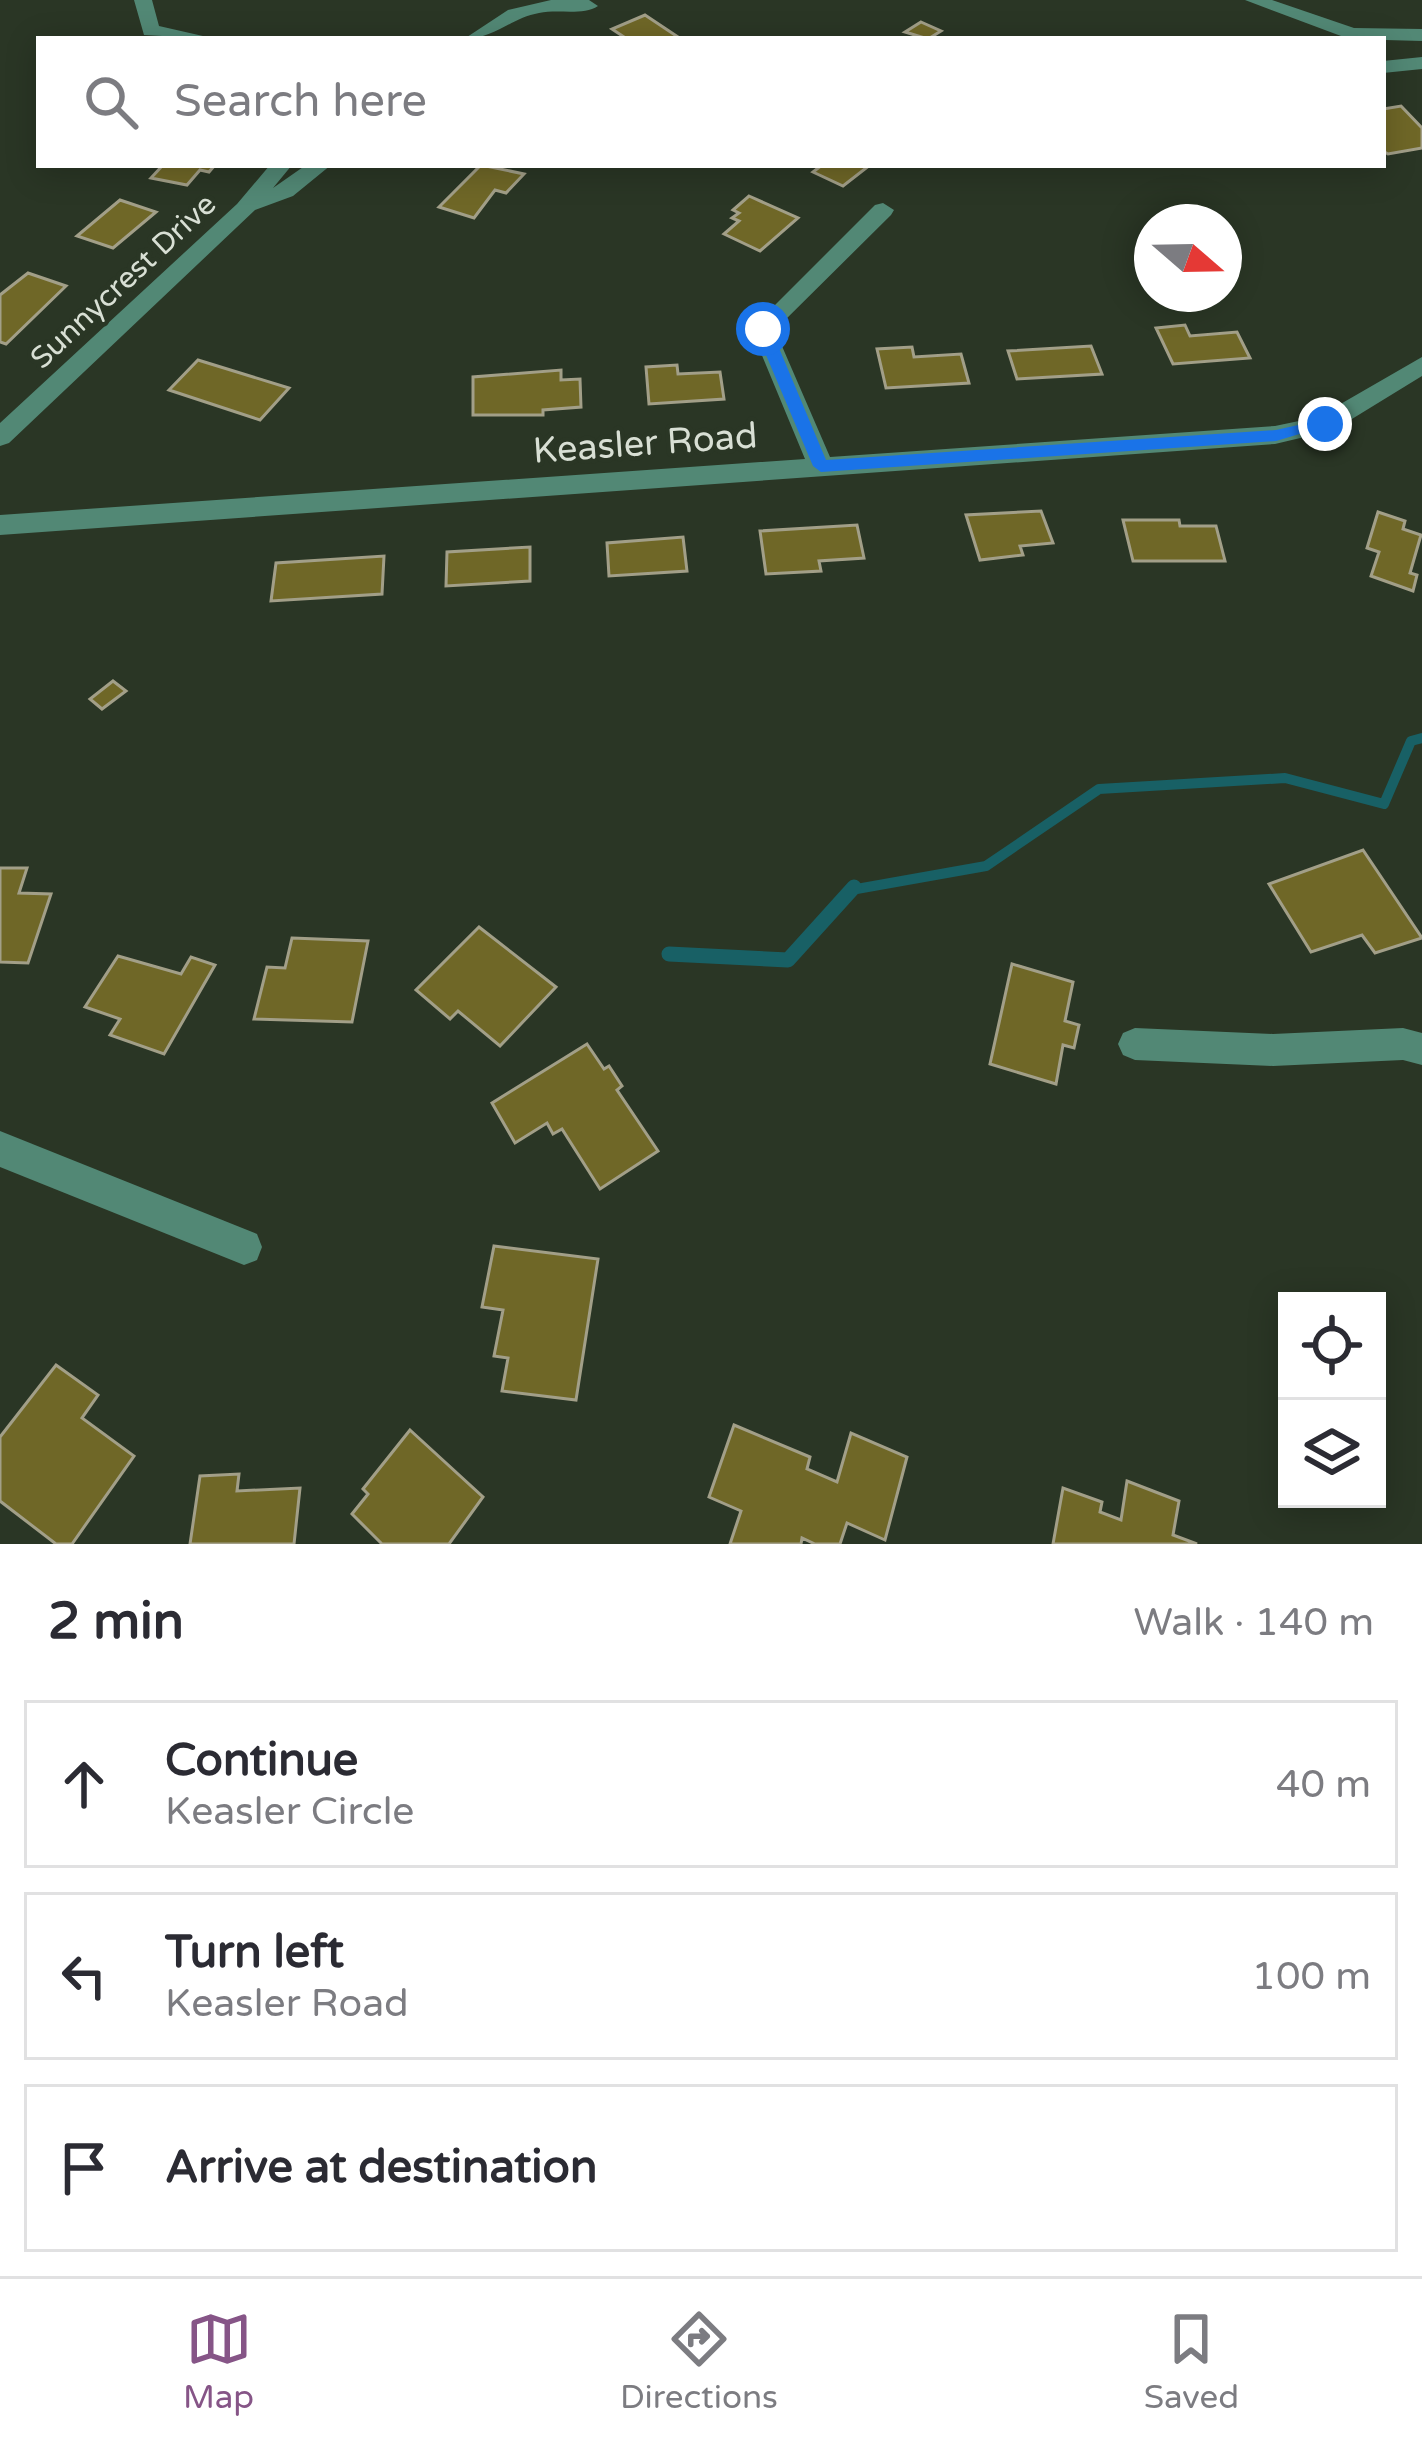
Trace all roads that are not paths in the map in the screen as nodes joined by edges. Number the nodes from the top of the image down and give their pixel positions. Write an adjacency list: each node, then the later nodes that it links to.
1 (143, 0): 5 (street)
2 (1254, 0): 4 (street)
3 (589, 6): 6 (street)
4 (1422, 35)
5 (185, 36)
6 (478, 36)
7 (1422, 63): 8 (street)
8 (1386, 67)
9 (279, 168): 11 (street, Sunnycrest Drive)
10 (316, 168): 11 (street)
11 (245, 209): 14 (street, Sunnycrest Drive)
12 (883, 210): 15 (street)
13 (1422, 365): 15 (street, Keasler Road)
14 (0, 436)
15 (821, 466): 16 (street, Keasler Road)
16 (0, 525)
17 (1135, 1044): 18 (street)
18 (1422, 1049)
19 (0, 1149): 20 (street)
20 (244, 1247)

